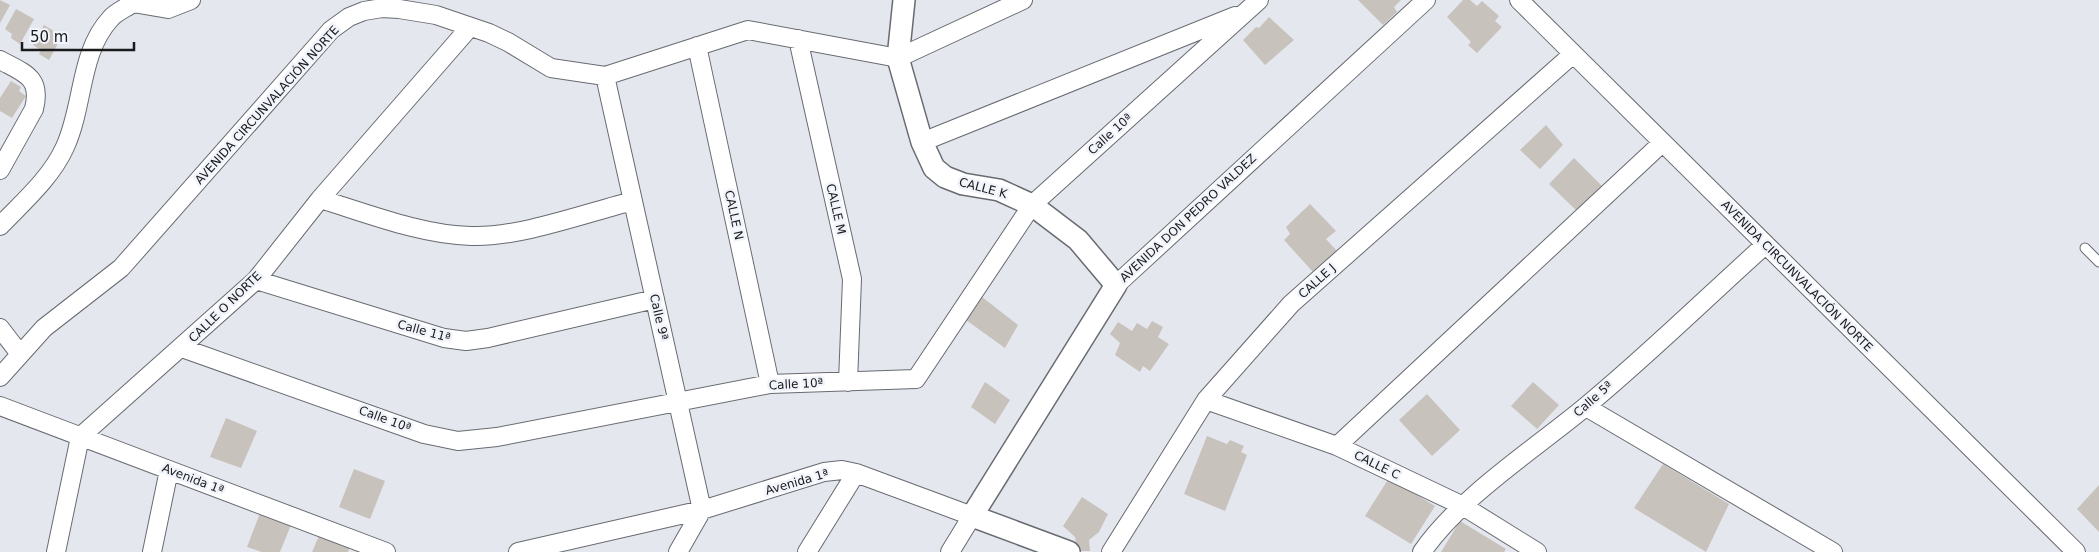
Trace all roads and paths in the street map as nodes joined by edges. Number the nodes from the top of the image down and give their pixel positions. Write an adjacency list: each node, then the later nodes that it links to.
1 (190, 0): 7 (street)
2 (904, 0): 13 (street, CALLE K)
3 (1023, 0): 13 (street)
4 (1259, 0): 8 (street, Calle 10ª)
5 (1426, 0): 27 (street, AVENIDA DON PEDRO VALDEZ)
6 (1519, 0): 12 (street, AVENIDA CIRCUNVALACIÓN NORTE)
7 (131, 2): 22 (street)
8 (1246, 12): 16 (street); 21 (street, Calle 10ª)
9 (470, 27): 15 (street, AVENIDA CIRCUNVALACIÓN NORTE); 19 (street, CALLE O NORTE); 31 (street, AVENIDA CIRCUNVALACIÓN NORTE)
10 (798, 39): 11 (street, AVENIDA CIRCUNVALACIÓN NORTE); 13 (street, AVENIDA CIRCUNVALACIÓN NORTE); 33 (street, CALLE M)
11 (697, 46): 15 (street, AVENIDA CIRCUNVALACIÓN NORTE); 34 (street, CALLE N)
12 (1573, 54): 17 (street, AVENIDA CIRCUNVALACIÓN NORTE); 35 (street, CALLE J)
13 (898, 58): 16 (street, CALLE K)
14 (0, 60): 18 (street)
15 (605, 76): 20 (street, Calle 9ª)
16 (922, 142): 21 (street, CALLE K)
17 (1662, 143): 23 (street, AVENIDA CIRCUNVALACIÓN NORTE); 40 (street)
18 (0, 170)
19 (320, 199): 20 (street); 26 (street, CALLE O NORTE)
20 (634, 202): 28 (street, Calle 9ª)
21 (1032, 205): 27 (street, CALLE K); 33 (street, Calle 10ª)
22 (0, 226)
23 (1765, 245): 38 (street, Calle 5ª); 58 (street, AVENIDA CIRCUNVALACIÓN NORTE)
24 (2085, 248): 25 (lane)
25 (2099, 262)
26 (256, 280): 28 (street, Calle 11ª); 30 (street, CALLE O NORTE)
27 (1116, 285): 45 (street, AVENIDA DON PEDRO VALDEZ)
28 (655, 299): 36 (street, Calle 9ª)
29 (0, 328): 31 (street)
30 (182, 348): 36 (street, Calle 10ª); 39 (street, CALLE O NORTE)
31 (20, 354): 32 (street, AVENIDA CIRCUNVALACIÓN NORTE)
32 (0, 377)
33 (848, 382): 34 (street, Calle 10ª)
34 (770, 384): 36 (street, Calle 10ª)
35 (1206, 400): 40 (street, CALLE C); 54 (street, CALLE J)
36 (678, 402): 44 (street, Calle 9ª)
37 (0, 406): 39 (street, Avenida 1ª)
38 (1586, 407): 43 (street, Calle 5ª); 57 (street)
39 (80, 436): 41 (street, Avenida 1ª); 46 (street)
40 (1337, 446): 43 (street, CALLE C)
41 (169, 470): 47 (street); 48 (street, Avenida 1ª)
42 (856, 473): 44 (street, Avenida 1ª); 45 (street, Avenida 1ª); 51 (street)
43 (1463, 506): 55 (street, Calle 5ª); 56 (street, CALLE C)
44 (702, 510): 49 (street, Avenida 1ª); 50 (street)
45 (972, 516): 52 (street, AVENIDA DON PEDRO VALDEZ); 53 (street, Avenida 1ª)
46 (56, 552)
47 (152, 552)
48 (386, 552)
49 (518, 552)
50 (678, 552)
51 (807, 552)
52 (950, 552)
53 (1070, 552)
54 (1111, 552)
55 (1422, 552)
56 (1538, 552)
57 (1833, 552)
58 (2076, 552)

